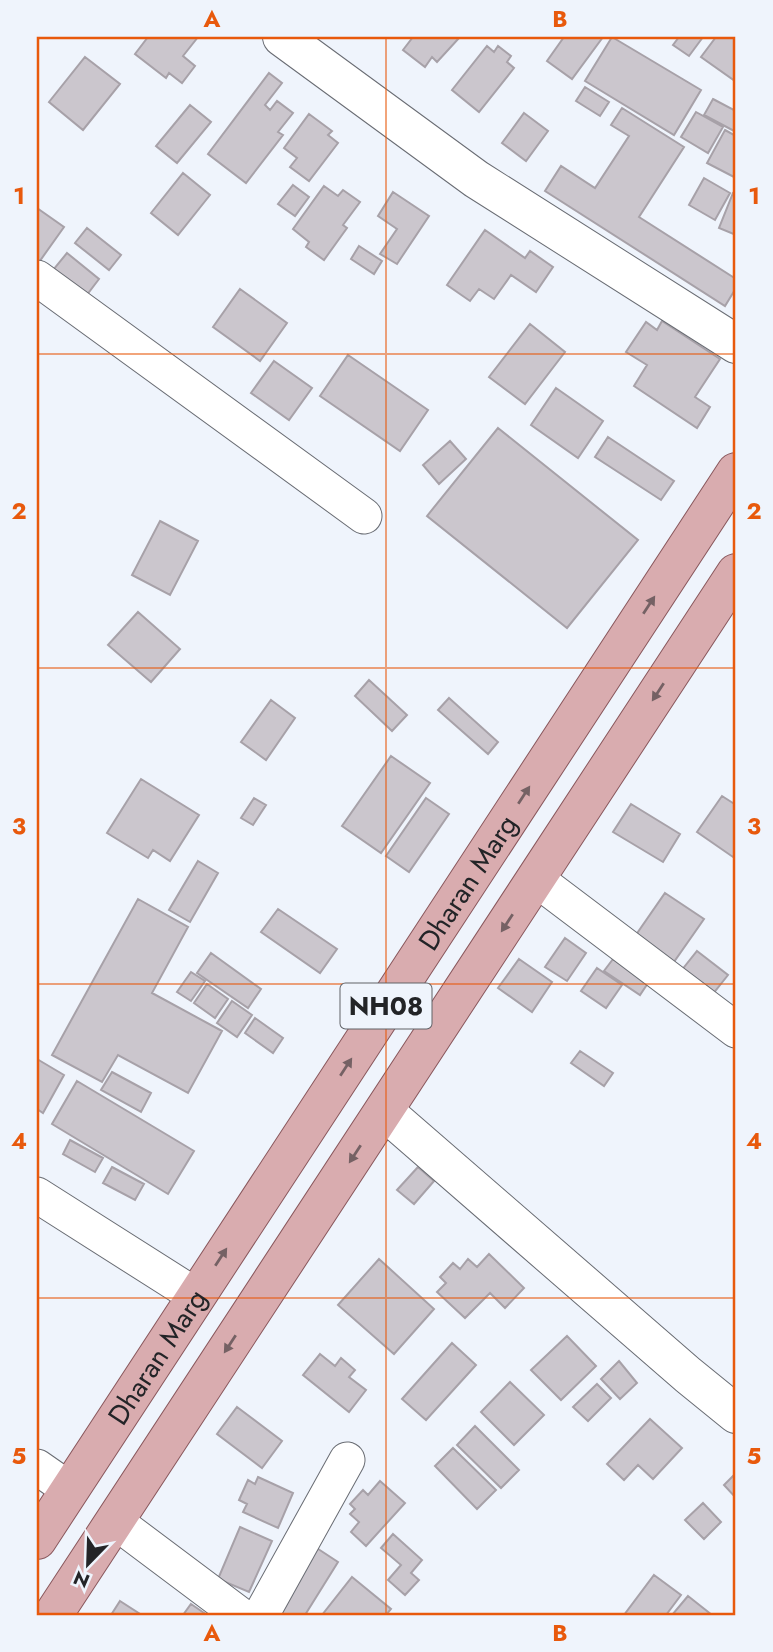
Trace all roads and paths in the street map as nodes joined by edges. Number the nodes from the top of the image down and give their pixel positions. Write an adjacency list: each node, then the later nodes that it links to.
1 (282, 37): 3 (street)
2 (37, 278): 5 (street)
3 (736, 344)
4 (736, 472): 11 (main road, Dharan Marg / NH08, one-way to 4)
5 (365, 516)
6 (736, 573): 7 (main road, Dharan Marg / NH08, one-way to 7)
7 (536, 879): 8 (street); 9 (main road, Dharan Marg / NH08, one-way to 9)
8 (736, 1030)
9 (384, 1111): 12 (street); 16 (main road, Dharan Marg / NH08, one-way to 16)
10 (37, 1195): 11 (street)
11 (196, 1296): 15 (main road, Dharan Marg / NH08)
12 (736, 1414)
13 (347, 1460): 20 (street)
14 (37, 1466): 15 (street)
15 (70, 1490): 17 (main road, Dharan Marg / NH08)
16 (116, 1522): 18 (main road, Dharan Marg / NH08); 19 (street)
17 (37, 1540)
18 (54, 1615)
19 (240, 1615)
20 (261, 1615)

